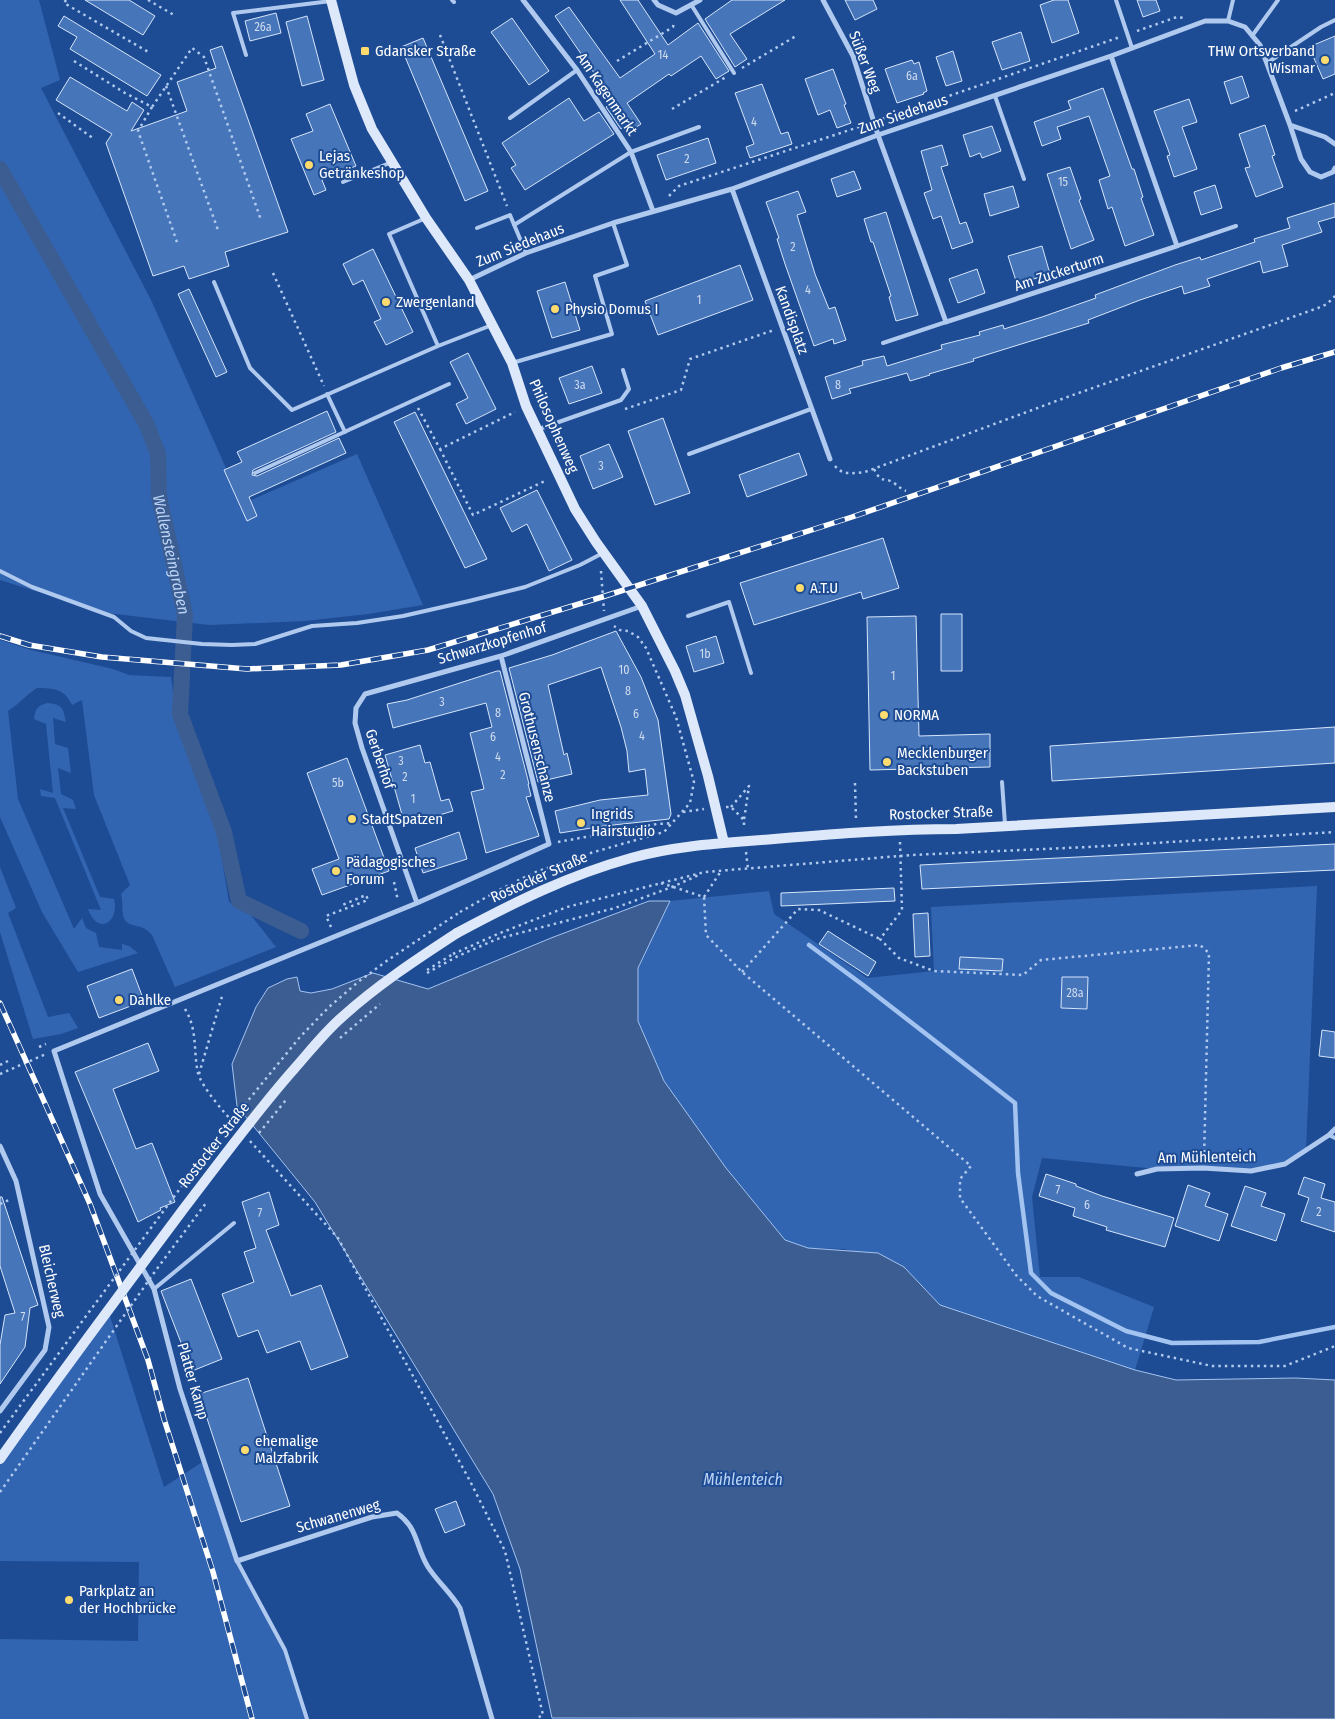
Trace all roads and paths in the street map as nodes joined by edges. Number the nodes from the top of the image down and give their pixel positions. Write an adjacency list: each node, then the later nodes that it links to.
1 (66, 0): 21 (path)
2 (148, 0): 13 (path)
3 (331, 0): 22 (lane); 43 (main road, Philosophenweg)
4 (524, 0): 27 (street, Am Kagenmarkt)
5 (654, 0): 12 (street)
6 (700, 0): 11 (street)
7 (823, 0): 36 (street, Süßer Weg)
8 (1116, 0): 17 (lane)
9 (1233, 0): 16 (lane)
10 (1278, 0): 19 (lane)
11 (692, 6): 12 (street); 28 (lane)
12 (676, 13): 25 (path)
13 (174, 16)
14 (1335, 20): 26 (lane)
15 (1205, 21): 16 (street, Zum Siedehaus); 17 (path); 20 (street, Zum Siedehaus)
16 (1228, 21): 19 (street, Zum Siedehaus)
17 (1128, 34): 20 (lane); 36 (path)
18 (440, 35): 49 (path)
19 (1252, 36): 26 (street, Zum Siedehaus)
20 (1132, 48): 23 (street, Zum Siedehaus)
21 (150, 53)
22 (246, 55)
23 (1111, 56): 31 (street, Zum Siedehaus); 58 (street)
24 (74, 60): 32 (path)
25 (617, 61)
26 (1267, 63): 34 (street, Zum Siedehaus)
27 (576, 70): 35 (lane); 42 (street, Am Kagenmarkt)
28 (734, 73)
29 (166, 86): 32 (path); 51 (path); 56 (path)
30 (1335, 93): 34 (path)
31 (995, 96): 39 (street, Zum Siedehaus); 45 (lane)
32 (152, 107): 57 (path)
33 (58, 113): 40 (path)
34 (1286, 114): 37 (street, Zum Siedehaus)
35 (510, 118)
36 (874, 122): 39 (street, Süßer Weg); 48 (path)
37 (1290, 125): 41 (street); 44 (street, Zum Siedehaus)
38 (699, 127): 42 (lane)
39 (878, 135): 47 (street, Zum Siedehaus); 64 (street)
40 (94, 139)
41 (1335, 144)
42 (630, 152): 48 (street, Am Kagenmarkt); 53 (lane)
43 (392, 162): 46 (lane); 50 (main road, Philosophenweg)
44 (1334, 171)
45 (1024, 179)
46 (343, 182)
47 (732, 189): 48 (street, Zum Siedehaus); 66 (street, Kandisplatz)
48 (653, 211): 52 (street, Zum Siedehaus)
49 (510, 215): 53 (lane); 55 (lane)
50 (426, 218): 61 (main road, Philosophenweg); 68 (lane)
51 (261, 220)
52 (614, 223): 59 (street, Zum Siedehaus); 69 (lane)
53 (514, 225): 59 (lane)
54 (1236, 226): 58 (lane)
55 (477, 228)
56 (218, 230)
57 (178, 244)
58 (1177, 246): 64 (street, Am Zuckerturm)
59 (526, 253): 61 (street, Zum Siedehaus)
60 (273, 273): 72 (path)
61 (469, 280): 65 (main road, Philosophenweg)
62 (214, 282): 72 (lane)
63 (1335, 296): 82 (path)
64 (946, 322): 67 (lane)
65 (492, 325): 68 (lane); 69 (main road, Philosophenweg)
66 (782, 328): 75 (street, Kandisplatz); 76 (path)
67 (883, 343)
68 (438, 346): 72 (lane)
69 (512, 364): 74 (main road, Philosophenweg)
70 (623, 370): 77 (lane)
71 (449, 384): 73 (lane)
72 (327, 394): 78 (lane)
73 (414, 400): 78 (lane); 79 (path)
74 (526, 406): 77 (main road, Philosophenweg); 79 (path)
75 (811, 408): 80 (lane); 81 (street, Kandisplatz)
76 (625, 409)
77 (537, 430): 84 (main road, Philosophenweg)
78 (345, 432): 83 (lane)
79 (440, 449): 84 (path)
80 (689, 454)
81 (830, 459): 82 (path)
82 (874, 469): 85 (path)
83 (254, 473)
84 (559, 475): 86 (main road, Philosophenweg)
85 (906, 491)
86 (604, 553): 87 (lane); 88 (main road, Philosophenweg); 90 (path)
87 (0, 571)
88 (642, 606): 90 (street, Schwarzkopfenhof); 98 (main road, Philosophenweg)
89 (688, 616): 92 (lane)
90 (605, 619): 91 (street, Schwarzkopfenhof); 99 (path)
91 (501, 656): 93 (street, Schwarzkopfenhof); 108 (street, Grothusenschanze)
92 (750, 674)
93 (356, 708): 116 (street, Gerberhof)
94 (1002, 782): 103 (lane)
95 (855, 783): 101 (path)
96 (731, 807): 98 (path); 100 (path); 100 (path)
97 (1335, 807): 103 (main road, Rostocker Straße)
98 (716, 808): 99 (path); 107 (main road, Philosophenweg)
99 (683, 812): 102 (path)
100 (744, 820): 106 (path)
101 (856, 820)
102 (674, 822): 108 (path); 119 (path)
103 (1005, 826): 104 (main road, Rostocker Straße)
104 (900, 830): 106 (main road, Rostocker Straße); 109 (path)
105 (1335, 832): 109 (path)
106 (745, 841): 107 (main road, Rostocker Straße)
107 (724, 843): 149 (main road, Rostocker Straße, bridge)
108 (549, 844): 116 (street, Rostocker Straße)
109 (901, 856): 110 (path); 121 (path)
110 (722, 871): 111 (path); 115 (path)
111 (705, 872): 113 (path); 114 (path)
112 (394, 882): 118 (path)
113 (661, 883): 114 (path); 123 (path, bridge)
114 (672, 887): 115 (path); 124 (path)
115 (704, 897): 122 (path)
116 (418, 903): 118 (street, Rostocker Straße)
117 (340, 906): 120 (path)
118 (400, 909): 120 (street, Rostocker Straße)
119 (460, 912)
120 (334, 935): 125 (street, Rostocker Straße)
121 (880, 939): 122 (path); 142 (path)
122 (742, 972): 147 (path)
123 (422, 973)
124 (427, 973)
125 (220, 982): 129 (street, Rostocker Straße); 133 (path)
126 (383, 1001): 128 (path, bridge)
127 (192, 1020): 133 (path)
128 (337, 1041)
129 (54, 1051): 132 (path); 146 (street, Platter Kamp)
130 (8, 1062): 131 (path)
131 (0, 1065)
132 (0, 1074)
133 (198, 1075): 135 (path)
134 (288, 1098): 140 (path, bridge)
135 (235, 1125)
136 (1335, 1129): 137 (street, Am Mühlenteich)
137 (1329, 1135): 138 (lane); 142 (street, Am Mühlenteich)
138 (1335, 1138)
139 (248, 1139): 154 (path)
140 (250, 1145)
141 (0, 1146): 148 (street, Bleicherweg)
142 (1204, 1168): 143 (street, Am Mühlenteich)
143 (1137, 1174)
144 (209, 1199): 150 (path, bridge)
145 (234, 1223): 146 (lane)
146 (154, 1289): 151 (street, Platter Kamp)
147 (1335, 1346)
148 (0, 1411)
149 (0, 1459)
150 (0, 1492)
151 (237, 1560): 152 (lane, Platter Kamp); 153 (street, Schwanenweg)
152 (307, 1719)
153 (492, 1719)
154 (535, 1719)

